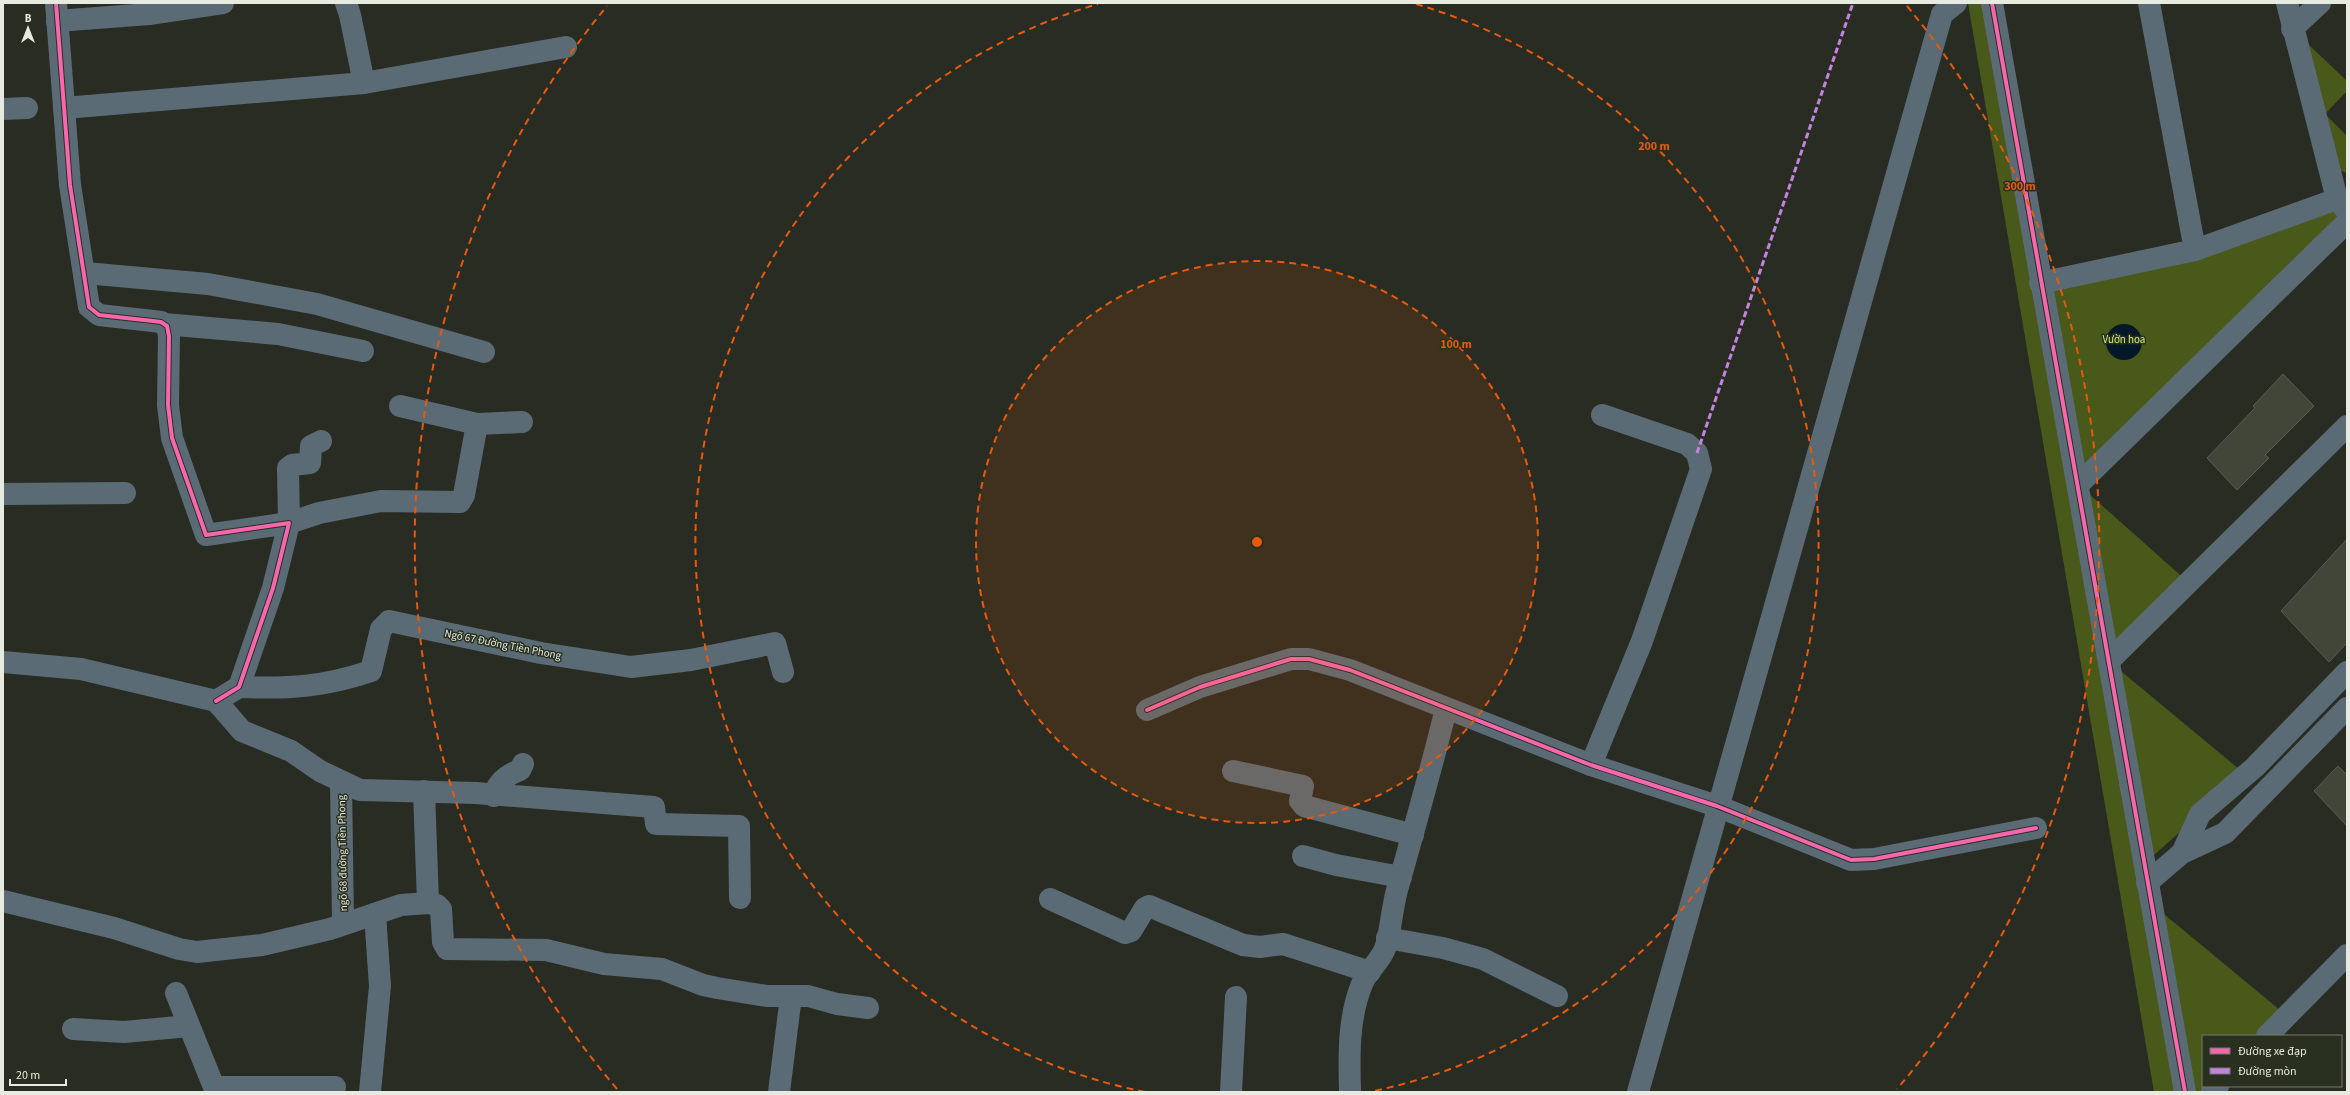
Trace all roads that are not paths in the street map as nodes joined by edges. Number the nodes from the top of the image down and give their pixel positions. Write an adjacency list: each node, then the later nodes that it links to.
1 (223, 3): 8 (street)
2 (346, 3): 11 (street)
3 (1956, 3): 48 (street)
4 (1992, 3): 19 (street)
5 (2149, 3): 17 (street)
6 (2287, 3): 9 (street)
7 (2320, 3): 9 (street)
8 (56, 12): 13 (street)
9 (2292, 29): 15 (street)
10 (566, 47): 11 (street)
11 (364, 83): 13 (street)
12 (28, 108): 14 (street)
13 (64, 108): 18 (street)
14 (3, 110)
15 (2342, 206): 17 (street)
16 (2347, 222): 29 (street)
17 (2195, 250): 19 (street)
18 (85, 273): 20 (street); 22 (street)
19 (2040, 283): 29 (street)
20 (164, 324): 21 (street); 32 (street)
21 (363, 351)
22 (484, 352)
23 (400, 406): 26 (street)
24 (1602, 415): 43 (street)
25 (522, 422): 26 (street)
26 (477, 424): 32 (street)
27 (2347, 426): 33 (street)
28 (321, 441): 32 (street)
29 (2078, 485): 33 (street)
30 (126, 493): 31 (street)
31 (3, 494)
32 (289, 523): 37 (street)
33 (2109, 661): 54 (street)
34 (3, 662): 38 (street)
35 (783, 672): 37 (street, Ngõ 67 Đường Tiền Phong)
36 (2347, 672): 51 (street)
37 (239, 687): 38 (street)
38 (216, 701): 45 (street)
39 (2347, 708): 51 (street)
40 (1446, 709): 41 (street); 43 (street); 50 (street)
41 (1147, 710)
42 (523, 764): 47 (street)
43 (1590, 765): 48 (street)
44 (1233, 771): 50 (street)
45 (341, 782): 46 (street); 60 (street, ngõ 68 đường Tiền Phong)
46 (424, 790): 47 (street); 58 (street)
47 (494, 796): 55 (street)
48 (1717, 806): 49 (street); 78 (street)
49 (2036, 828)
50 (1413, 835): 53 (street)
51 (2182, 853): 54 (street)
52 (1303, 856): 53 (street)
53 (1401, 877): 61 (street)
54 (2147, 883): 79 (street)
55 (740, 898)
56 (1050, 899): 63 (street)
57 (3, 902): 60 (street)
58 (428, 903): 59 (street); 65 (street)
59 (375, 914): 60 (street); 74 (street)
60 (343, 924)
61 (1388, 938): 63 (street); 66 (street)
62 (2347, 955): 71 (street)
63 (1370, 972): 77 (street)
64 (176, 993): 69 (street)
65 (792, 996): 68 (street); 75 (street)
66 (1557, 996)
67 (1236, 997): 76 (street)
68 (868, 1008)
69 (189, 1026): 70 (street); 73 (street)
70 (73, 1029)
71 (2268, 1035)
72 (335, 1087): 73 (street)
73 (215, 1090)
74 (370, 1092)
75 (779, 1092)
76 (1231, 1092)
77 (1350, 1092)
78 (1638, 1092)
79 (2185, 1092)

